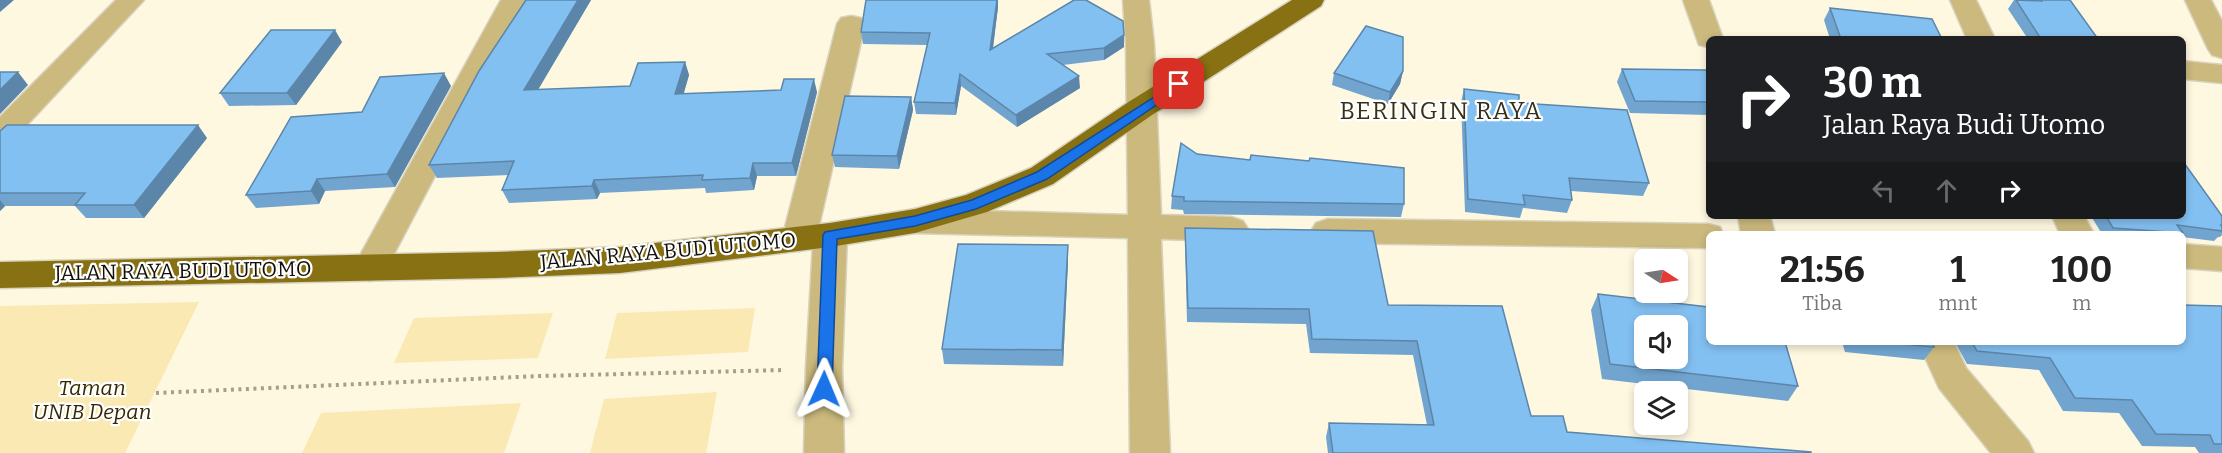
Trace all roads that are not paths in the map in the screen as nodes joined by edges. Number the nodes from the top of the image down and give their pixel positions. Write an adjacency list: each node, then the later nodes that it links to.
1 (131, 0): 15 (street)
2 (514, 0): 24 (street)
3 (1136, 0): 14 (street)
4 (1311, 0): 14 (highway, JALAN RAYA BUDI UTOMO)
5 (1696, 0): 9 (street)
6 (1963, 0): 10 (street)
7 (2198, 0): 11 (street)
8 (851, 24): 21 (street)
9 (1708, 36)
10 (1980, 36)
11 (2222, 49)
12 (2186, 70): 13 (street)
13 (2222, 74)
14 (1141, 108): 16 (highway, JALAN RAYA BUDI UTOMO); 17 (street)
15 (0, 135)
16 (915, 221): 17 (street); 21 (highway, JALAN RAYA BUDI UTOMO)
17 (1145, 228): 18 (street); 28 (street)
18 (1265, 230)
19 (1301, 230): 20 (street)
20 (1706, 236)
21 (814, 237): 24 (highway, JALAN RAYA BUDI UTOMO); 27 (street)
22 (2186, 256): 23 (street)
23 (2222, 259)
24 (370, 268): 25 (highway, JALAN RAYA BUDI UTOMO)
25 (0, 275)
26 (1937, 345): 29 (street)
27 (824, 453)
28 (1150, 453)
29 (2014, 453)

